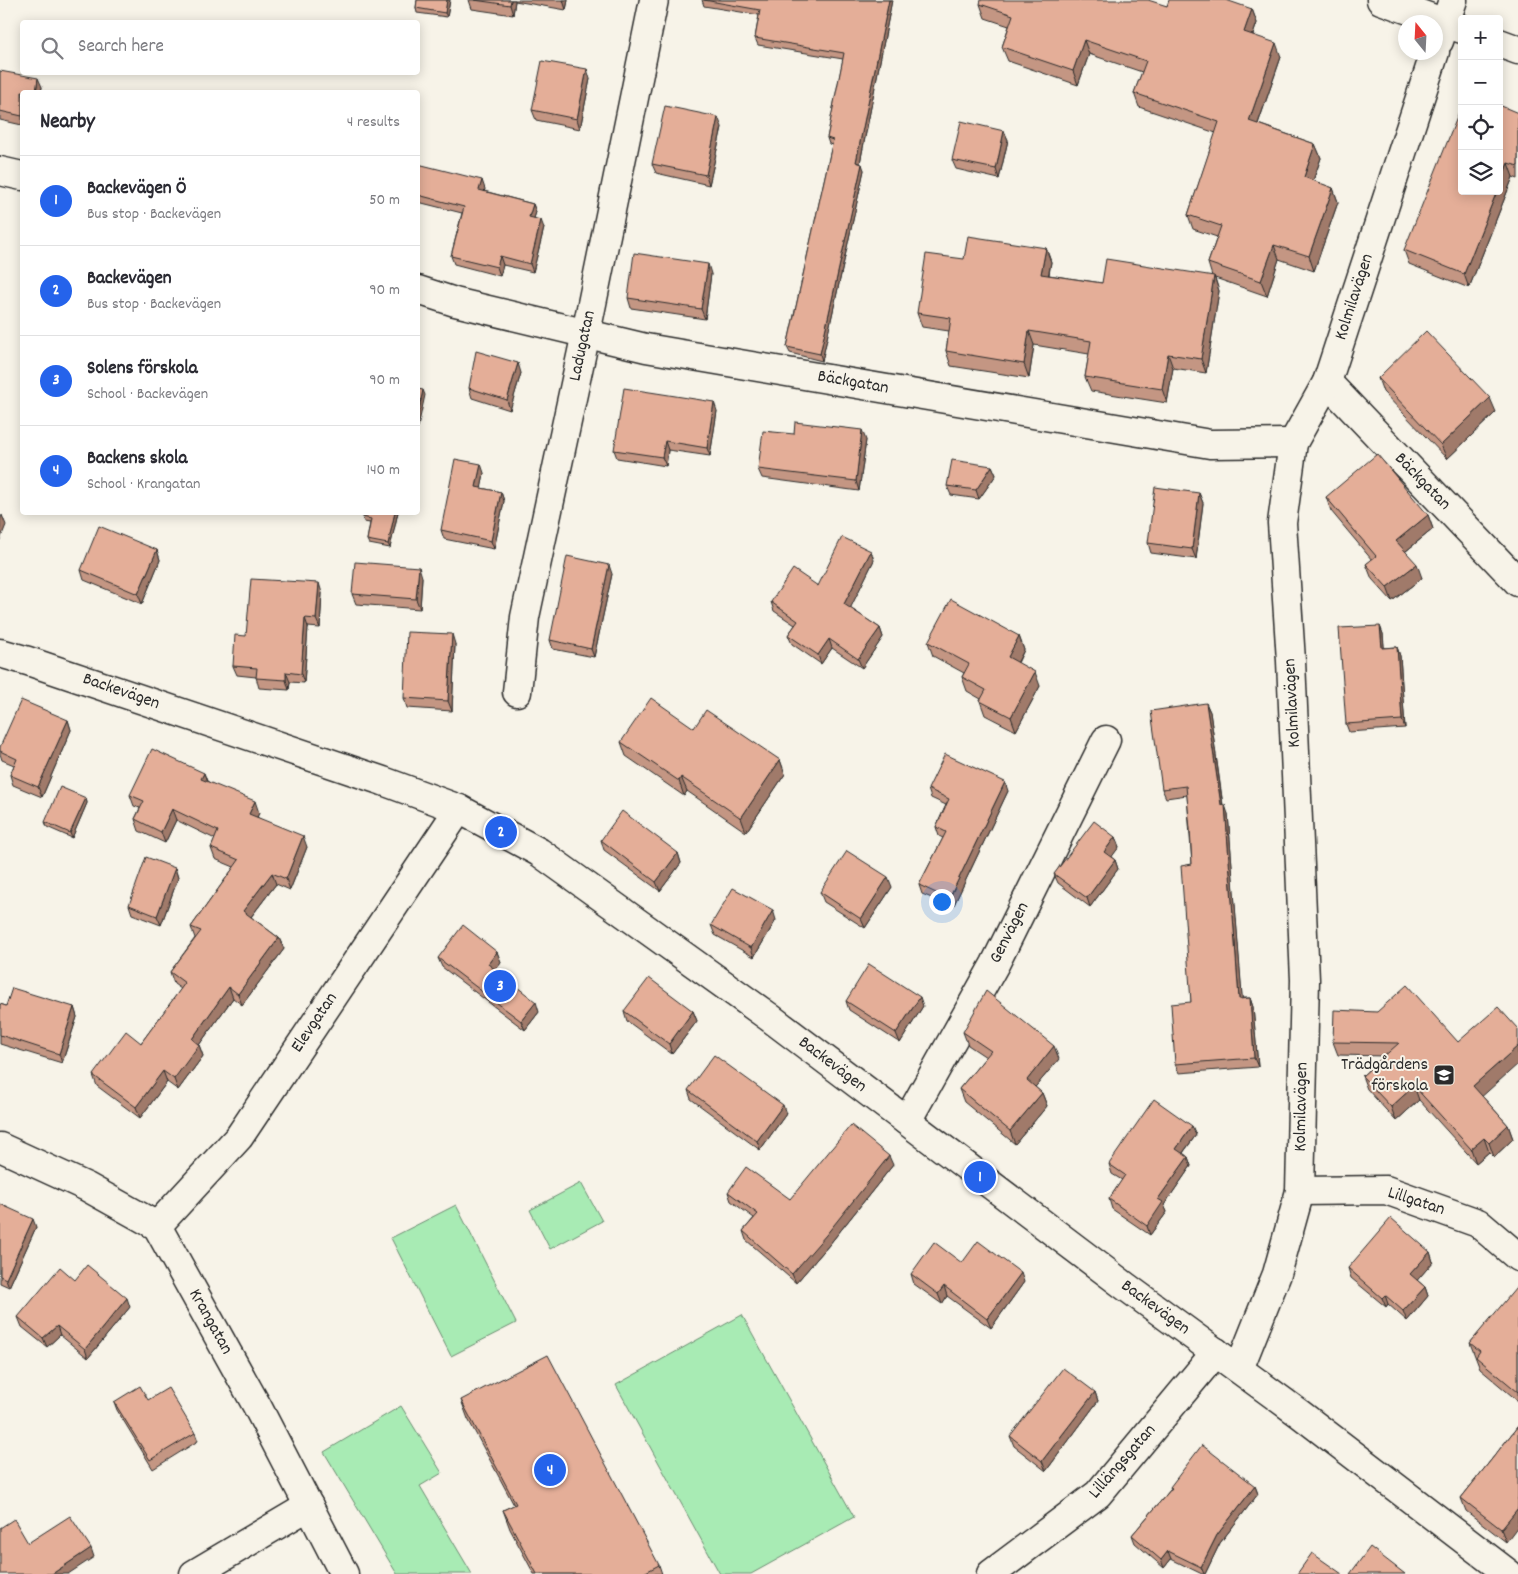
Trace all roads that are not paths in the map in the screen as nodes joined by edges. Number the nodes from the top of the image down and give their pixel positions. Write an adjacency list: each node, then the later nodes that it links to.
1 (654, 0): 11 (street, Ladugatan)
2 (1381, 0): 3 (street)
3 (1453, 17): 4 (street, Kolmilavägen)
4 (1443, 36)
5 (1503, 44): 6 (street)
6 (1518, 50)
7 (1432, 60): 12 (street, Kolmilavägen)
8 (0, 171): 9 (street)
9 (20, 176)
10 (420, 291): 11 (street, Bäckgatan)
11 (586, 333): 13 (street, Bäckgatan); 16 (street, Ladugatan)
12 (1327, 382): 13 (street, Kolmilavägen); 14 (street, Bäckgatan)
13 (1293, 443): 21 (street, Kolmilavägen)
14 (1518, 582)
15 (0, 653): 18 (street, Backevägen)
16 (516, 692)
17 (1106, 740): 19 (street, Genvägen)
18 (459, 809): 19 (street, Backevägen); 22 (street, Elevgatan)
19 (907, 1122): 24 (street, Backevägen)
20 (0, 1147): 22 (street)
21 (1300, 1191): 23 (street, Lillgatan); 25 (street, Kolmilavägen)
22 (157, 1226): 26 (street, Krangatan)
23 (1518, 1257)
24 (1216, 1352): 25 (street, Backevägen); 29 (street, Lillängsgatan)
25 (1239, 1369): 30 (street, Backevägen)
26 (309, 1506): 27 (street); 28 (street, Krangatan)
27 (194, 1574)
28 (344, 1574)
29 (991, 1574)
30 (1509, 1574)

